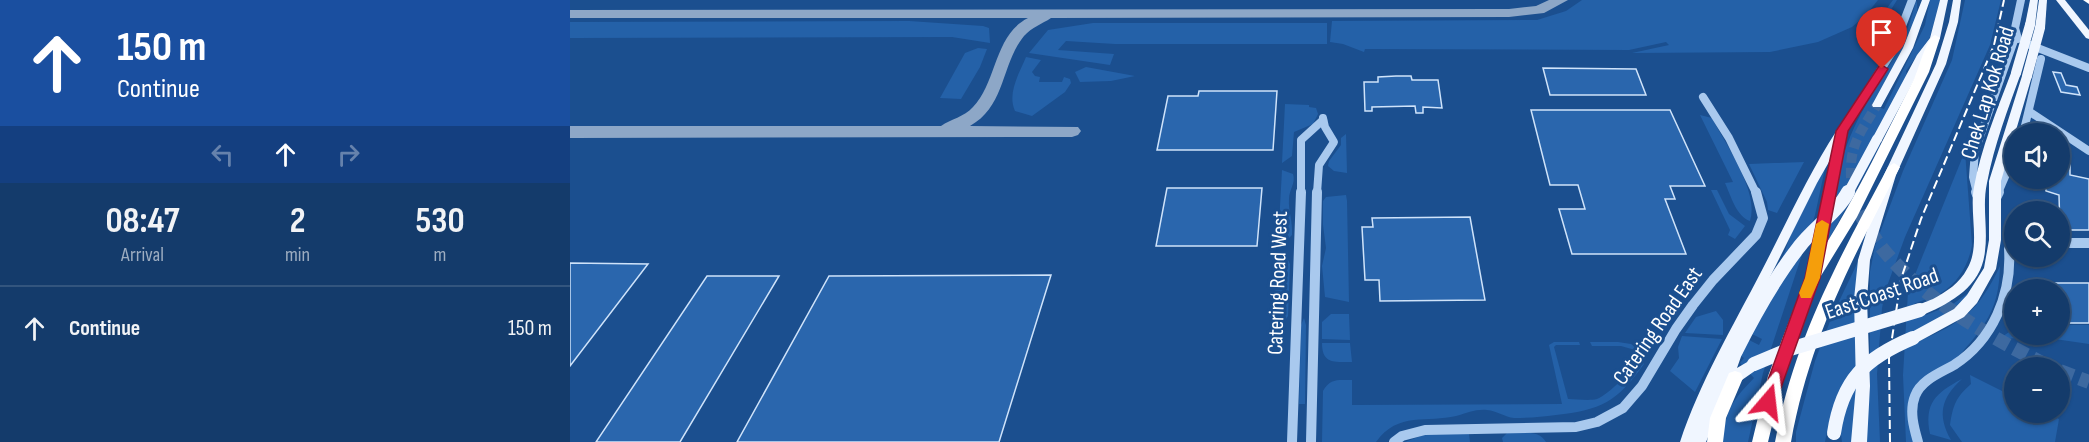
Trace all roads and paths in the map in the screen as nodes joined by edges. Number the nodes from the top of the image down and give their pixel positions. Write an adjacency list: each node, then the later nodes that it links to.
1 (1912, 0): 26 (street)
2 (1944, 0): 12 (main road)
3 (1957, 0): 30 (main road)
4 (2021, 0): 10 (street, East Coast Road)
5 (2034, 0): 9 (main road, Chek Lap Kok Road)
6 (2043, 0): 9 (main road, Chek Lap Kok Road)
7 (2060, 0): 11 (main road)
8 (1925, 2): 20 (main road)
9 (2035, 27): 18 (main road, Chek Lap Kok Road, bridge)
10 (2016, 31): 13 (street); 14 (street, East Coast Road); 16 (street, East Coast Road)
11 (2089, 36)
12 (1935, 38): 37 (highway); 38 (main road, bridge)
13 (2028, 45): 14 (street); 15 (street)
14 (2019, 49): 15 (street); 16 (street)
15 (2044, 57): 17 (street); 21 (street)
16 (2007, 60): 32 (street, East Coast Road)
17 (2089, 68)
18 (2021, 75): 32 (main road, Chek Lap Kok Road); 33 (main road, Chek Lap Kok Road)
19 (1703, 97): 42 (street, Catering Road East)
20 (1877, 105)
21 (2030, 112): 22 (street); 24 (street)
22 (2028, 122): 23 (street)
23 (2035, 123)
24 (2046, 123)
25 (1312, 131): 27 (street); 27 (street, Catering Road West); 40 (street, Catering Road West)
26 (1842, 131): 37 (highway); 43 (main road)
27 (1328, 133): 41 (street, Catering Road West)
28 (2070, 136): 29 (street)
29 (2089, 151)
30 (1894, 167): 47 (highway); 48 (main road)
31 (2004, 180): 33 (street, East Coast Road)
32 (1978, 198): 38 (main road, East Coast Road, bridge)
33 (1994, 203): 39 (main road, East Coast Road, bridge)
34 (2070, 243): 35 (street)
35 (2089, 243)
36 (2011, 267): 49 (street)
37 (1812, 278): 46 (highway)
38 (1729, 382): 44 (main road, East Coast Road); 45 (highway)
39 (1834, 437)
40 (1292, 442)
41 (1311, 442)
42 (1394, 442)
43 (1688, 442)
44 (1698, 442)
45 (1715, 442)
46 (1760, 442)
47 (1783, 442)
48 (1859, 442)
49 (1918, 442)

